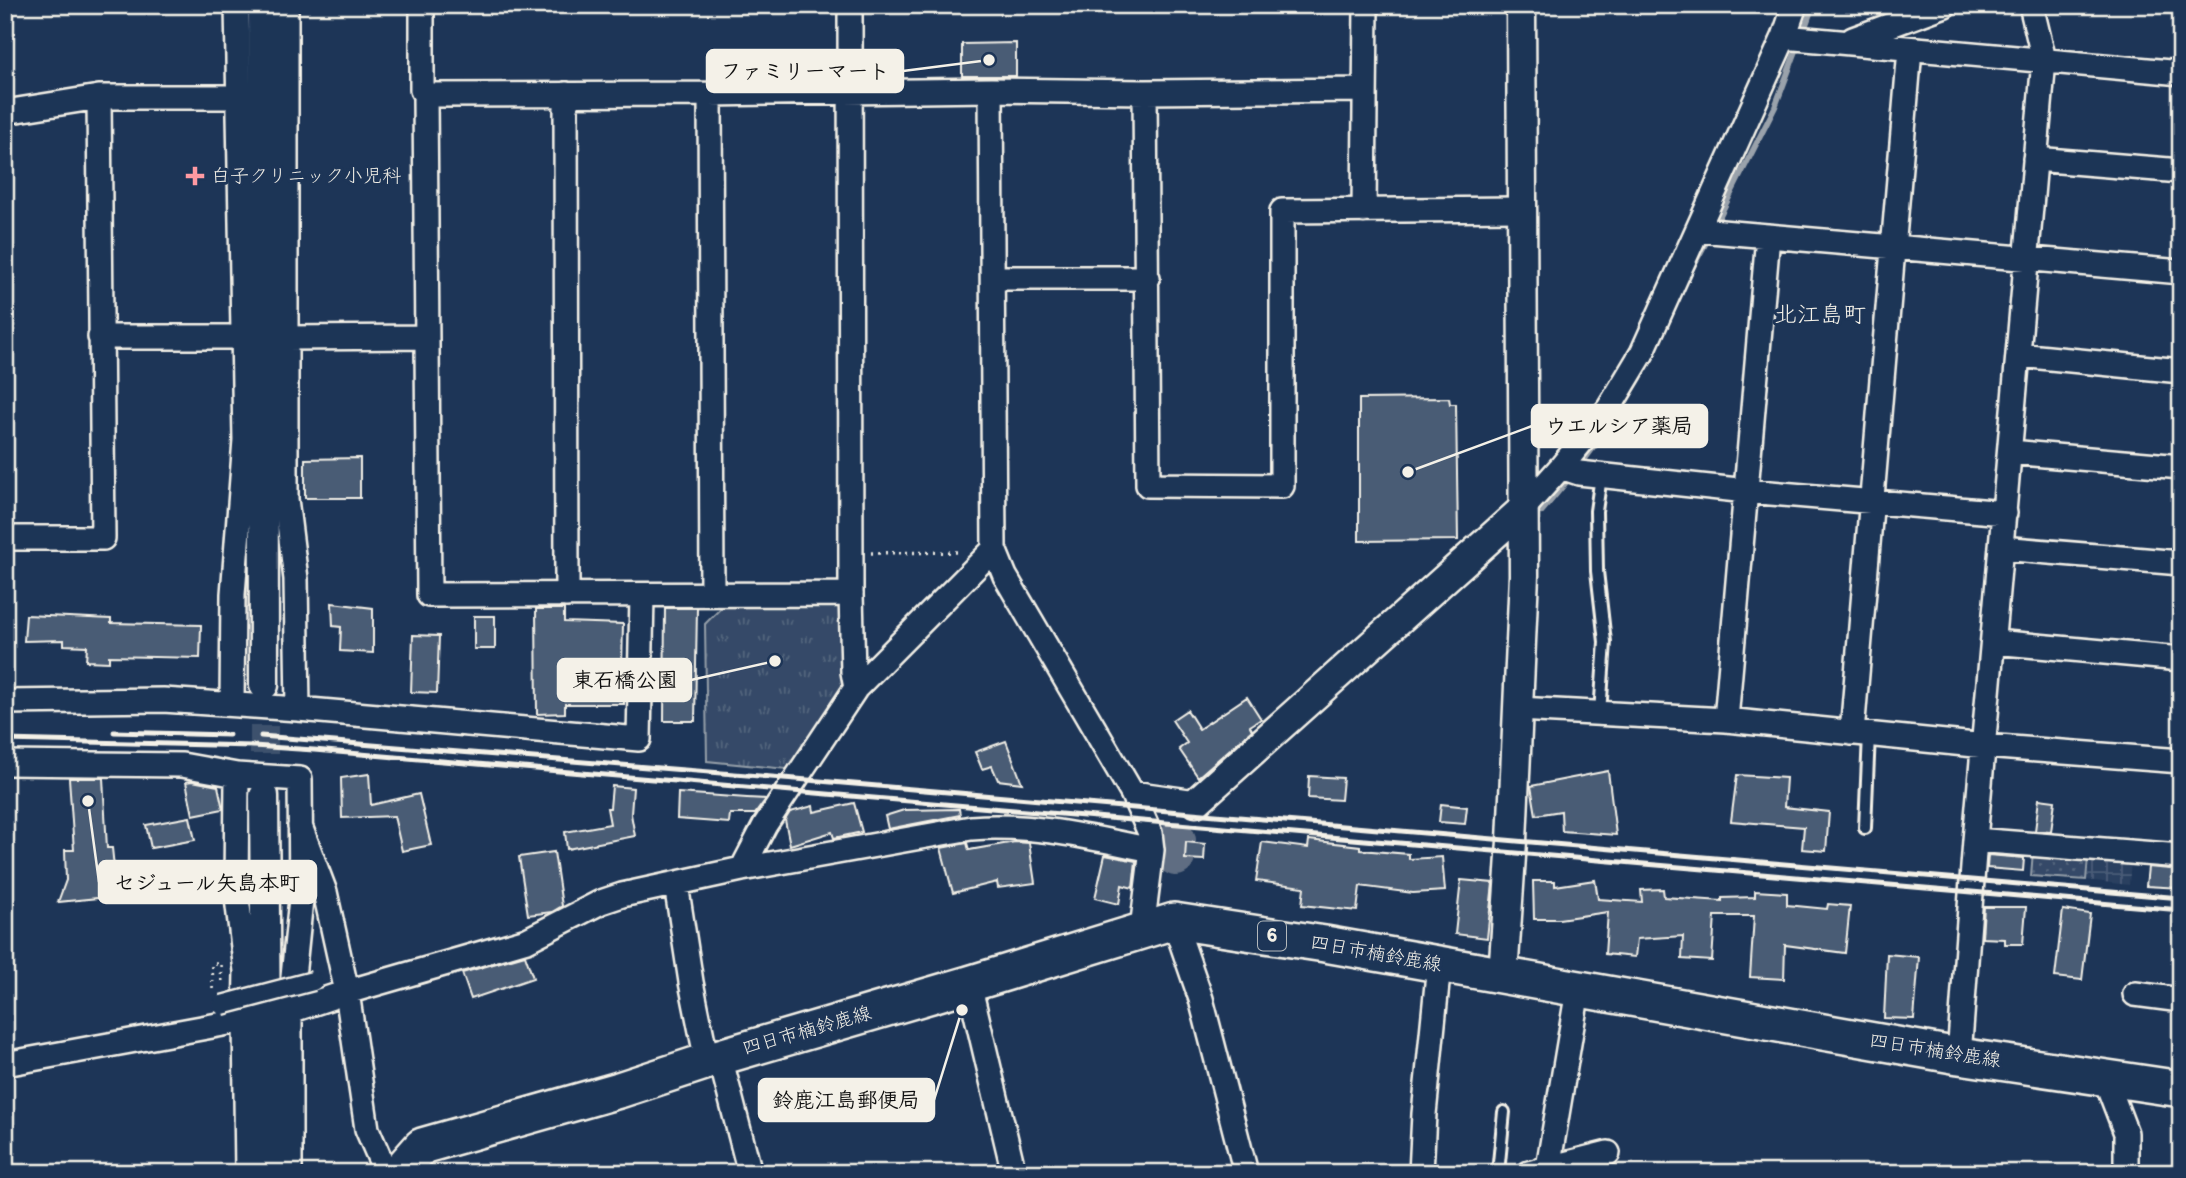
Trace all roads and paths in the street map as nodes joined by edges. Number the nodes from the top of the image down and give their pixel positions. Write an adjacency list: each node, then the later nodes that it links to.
1 (237, 5): 64 (street)
2 (262, 5): 61 (street)
3 (286, 5): 40 (street)
4 (422, 5): 22 (street)
5 (850, 5): 18 (street)
6 (1366, 5): 17 (street)
7 (1521, 5): 28 (street)
8 (1795, 5): 11 (street)
9 (1945, 5): 12 (street)
10 (2031, 5): 14 (street)
11 (1795, 38): 12 (street); 30 (street)
12 (1846, 42): 13 (street)
13 (1910, 49): 14 (street); 32 (street)
14 (2044, 60): 15 (street); 26 (street)
15 (2181, 73)
16 (991, 90): 18 (street); 19 (street); 35 (street)
17 (1365, 90): 19 (street); 29 (street)
18 (850, 92): 21 (street); 53 (street)
19 (1145, 92): 36 (street)
20 (566, 94): 21 (street); 22 (street); 57 (street)
21 (709, 94): 55 (street)
22 (425, 95): 39 (street)
23 (99, 97): 24 (street); 25 (street); 37 (street)
24 (229, 97)
25 (5, 112)
26 (2035, 159): 27 (street); 33 (street)
27 (2181, 171)
28 (1521, 209): 29 (street); 48 (street)
29 (1364, 211): 36 (street)
30 (1699, 230): 31 (street); 45 (street)
31 (1769, 236): 32 (street); 46 (street)
32 (1894, 246): 33 (street); 47 (street)
33 (2026, 258): 34 (street); 41 (street)
34 (2181, 272)
35 (993, 278): 36 (street); 52 (street)
36 (1148, 278)
37 (100, 337): 38 (street); 50 (street)
38 (229, 337)
39 (426, 337): 40 (street); 57 (street)
40 (286, 338): 65 (street)
41 (2019, 355): 42 (street); 43 (street)
42 (2181, 371)
43 (2010, 452): 44 (street); 49 (street)
44 (2181, 467)
45 (1578, 471): 46 (street); 48 (street); 67 (lane)
46 (1746, 491): 47 (street); 68 (street)
47 (1871, 502): 49 (street); 69 (street)
48 (1524, 508): 66 (street); 76 (street)
49 (2005, 513): 51 (street)
50 (5, 538)
51 (2001, 548): 54 (street); 59 (street)
52 (993, 550): 53 (path); 62 (street); 74 (street)
53 (852, 554): 56 (street)
54 (2181, 563)
55 (712, 594): 56 (street); 58 (street)
56 (851, 594): 62 (street)
57 (567, 595): 58 (street)
58 (642, 596): 65 (street)
59 (1994, 642): 60 (street); 70 (street)
60 (2181, 659)
61 (264, 685)
62 (856, 688): 82 (street)
63 (5, 702): 64 (street)
64 (232, 703): 65 (street)
65 (298, 709)
66 (1518, 709): 67 (street); 86 (street)
67 (1600, 713): 68 (street)
68 (1726, 720): 69 (street)
69 (1860, 734): 70 (street); 78 (lane)
70 (1985, 746): 71 (street); 79 (street)
71 (2181, 761)
72 (5, 763): 73 (street)
73 (237, 775): 77 (street); 95 (street)
74 (1132, 793): 76 (street); 80 (street)
75 (264, 796): 106 (street)
76 (1196, 802)
77 (300, 827): 90 (street); 94 (street)
78 (1865, 828)
79 (1975, 839): 81 (street); 96 (street)
80 (1152, 850): 82 (street); 84 (street)
81 (2181, 856)
82 (742, 869): 83 (street)
83 (676, 884): 90 (street); 97 (street)
84 (1158, 925): 85 (main road, 四日市楠鈴鹿線 / 6); 88 (main road, 四日市楠鈴鹿線 / 6); 111 (street)
85 (1439, 964): 86 (main road, 四日市楠鈴鹿線 / 6); 112 (street)
86 (1503, 976): 89 (main road, 四日市楠鈴鹿線 / 6)
87 (313, 981): 93 (street, bridge)
88 (969, 984): 97 (main road, 四日市楠鈴鹿線 / 6); 103 (street)
89 (1578, 990): 96 (main road, 四日市楠鈴鹿線 / 6); 104 (street)
90 (347, 992): 94 (street); 108 (street)
91 (2135, 994): 92 (street)
92 (2181, 1000)
93 (217, 1002): 93 (path)
94 (290, 1011): 107 (street)
95 (245, 1020): 98 (street); 105 (street)
96 (1959, 1056): 99 (main road, 四日市楠鈴鹿線 / 6)
97 (714, 1059): 109 (main road, 四日市楠鈴鹿線 / 6); 110 (street)
98 (5, 1065)
99 (2105, 1078): 100 (main road, 四日市楠鈴鹿線 / 6); 114 (street)
100 (2181, 1089)
101 (1504, 1112): 113 (lane)
102 (1608, 1153): 104 (street)
103 (1013, 1169)
104 (1538, 1170)
105 (247, 1173)
106 (267, 1173)
107 (290, 1173)
108 (386, 1173)
109 (398, 1173)
110 (750, 1173)
111 (1246, 1173)
112 (1421, 1173)
113 (1498, 1173)
114 (2126, 1173)

